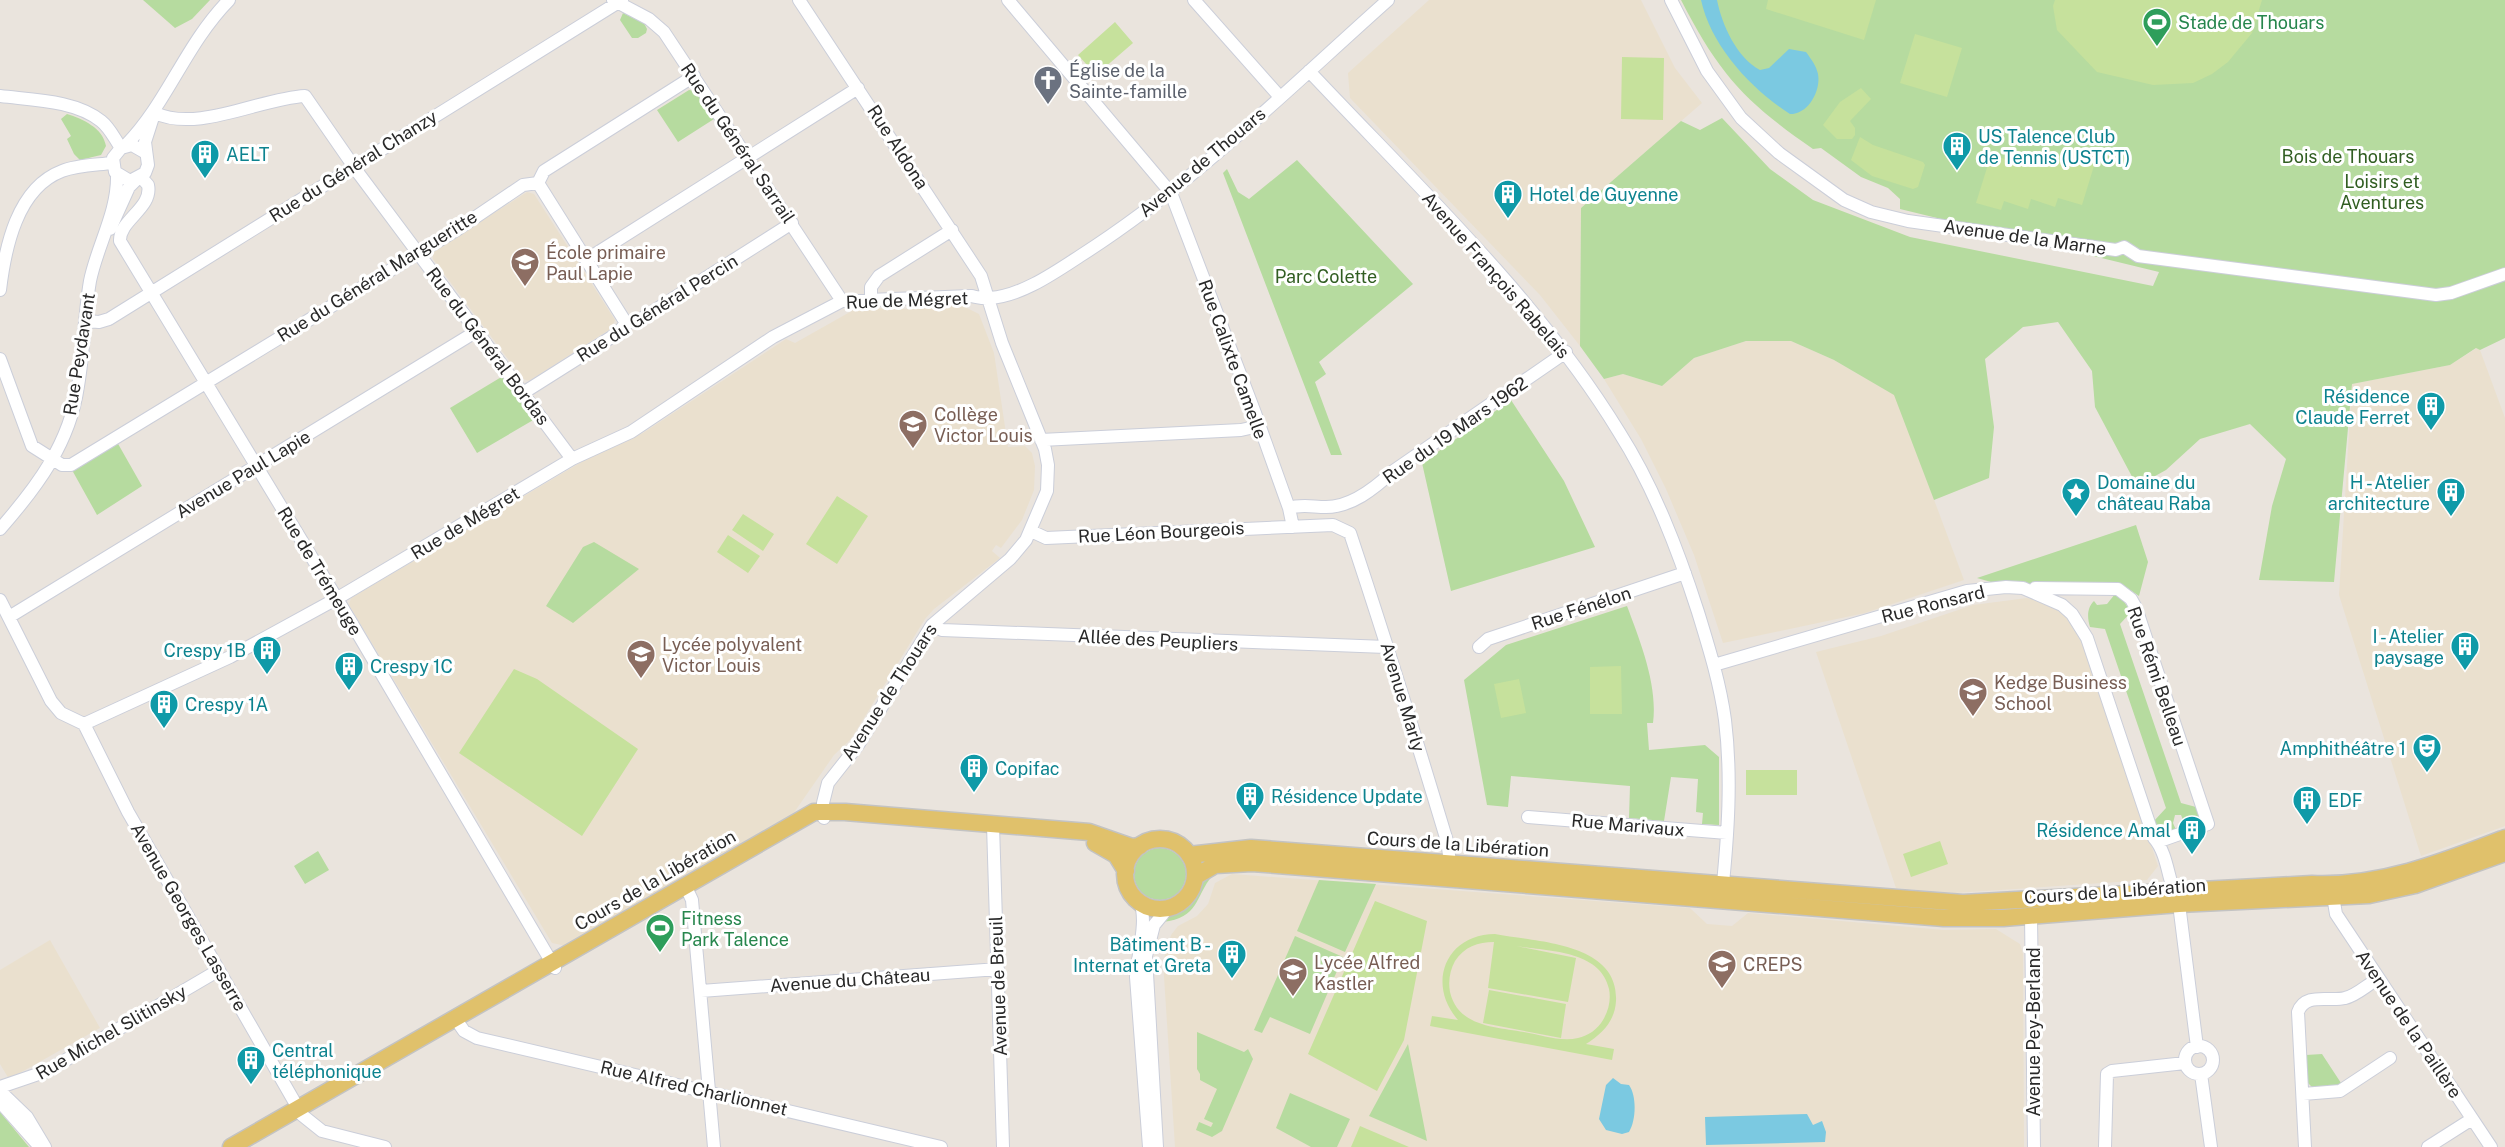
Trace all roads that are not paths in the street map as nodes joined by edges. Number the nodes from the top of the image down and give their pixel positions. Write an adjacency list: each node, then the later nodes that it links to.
1 (229, 0): 13 (street)
2 (799, 0): 10 (street, Rue Aldona)
3 (1008, 0): 21 (street, Rue Calixte Camelle)
4 (1194, 0): 12 (street)
5 (1388, 0): 8 (street, Avenue de Thouars)
6 (1671, 0): 27 (street, Avenue de la Marne)
7 (618, 1): 9 (street, Rue du Général Sarrail); 17 (street, Rue du Général Chanzy)
8 (1309, 71): 12 (street, Avenue de Thouars); 36 (street, Avenue François Rabelais)
9 (694, 76): 16 (street, Rue du Général Sarrail); 20 (street, Rue du Général Margueritte)
10 (858, 88): 16 (street); 23 (street, Rue Aldona)
11 (0, 96): 14 (street)
12 (1280, 97): 21 (street, Avenue de Thouars)
13 (155, 113): 14 (street); 15 (street); 17 (street, Rue du Général Bordas)
14 (123, 146): 15 (street); 18 (street)
15 (146, 153): 19 (street)
16 (748, 158): 22 (street, Rue du Général Sarrail); 26 (street)
17 (353, 166): 25 (street, Rue du Général Bordas); 29 (street, Rue du Général Chanzy)
18 (115, 169): 19 (street); 24 (street, Rue Peydavant); 28 (street)
19 (139, 178): 24 (street, Rue Peydavant); 29 (street, Rue de Trémeuge)
20 (538, 183): 25 (street, Rue du Général Margueritte); 26 (street)
21 (1171, 193): 30 (street, Avenue de Thouars); 40 (street, Rue Calixte Camelle)
22 (792, 223): 32 (street, Rue du Général Sarrail); 34 (street, Rue du Général Percin)
23 (952, 230): 30 (street, Rue Aldona); 31 (street)
24 (107, 233): 33 (street, Rue Peydavant)
25 (418, 252): 35 (street, Rue du Général Bordas); 38 (street, Rue du Général Margueritte)
26 (586, 260): 34 (street)
27 (2505, 274)
28 (0, 290)
29 (151, 292): 33 (street, Rue du Général Chanzy); 38 (street, Rue de Trémeuge)
30 (988, 299): 31 (street, Rue de Mégret); 41 (street, Avenue de Thouars)
31 (871, 300): 32 (street, Rue de Mégret)
32 (842, 301): 42 (street, Rue de Mégret)
33 (86, 321): 43 (street, Rue Peydavant)
34 (626, 324): 39 (street, Rue du Général Percin)
35 (477, 331): 39 (street, Rue du Général Bordas); 44 (street, Avenue Paul Lapie)
36 (1566, 352): 45 (street, Rue du 19 Mars 1962); 50 (street, Avenue François Rabelais)
37 (0, 359): 43 (street)
38 (204, 382): 43 (street, Rue du Général Margueritte); 44 (street, Rue de Trémeuge)
39 (523, 393): 42 (street, Rue du Général Bordas)
40 (1259, 426): 41 (street); 45 (street, Rue Calixte Camelle)
41 (1041, 440): 48 (street, Avenue de Thouars)
42 (572, 459): 52 (street, Rue de Mégret)
43 (53, 460): 47 (street, Rue Peydavant)
44 (256, 466): 52 (street, Rue de Trémeuge); 54 (street, Avenue Paul Lapie)
45 (1289, 508): 46 (street, Rue Calixte Camelle)
46 (1293, 527): 48 (street, Rue Léon Bourgeois); 49 (street, Rue Léon Bourgeois)
47 (0, 529)
48 (1031, 531): 55 (street, Avenue de Thouars)
49 (1350, 533): 56 (street, Avenue Marly)
50 (1685, 573): 57 (street, Rue Fénélon); 58 (street, Avenue François Rabelais)
51 (2024, 588): 58 (street, Rue Ronsard); 65 (street, Rue Ronsard); 65 (street, Rue Rémi Belleau)
52 (336, 599): 59 (street, Rue de Mégret); 81 (street, Rue de Trémeuge)
53 (0, 600): 54 (street)
54 (9, 617): 59 (street)
55 (932, 625): 56 (street, Allée des Peupliers); 60 (street, Avenue de Thouars)
56 (1386, 647): 69 (street, Avenue Marly)
57 (1479, 647)
58 (1714, 665): 63 (street, Avenue François Rabelais)
59 (84, 724): 83 (street, Avenue Georges Lasserre)
60 (824, 814): 62 (main road, Cours de la Libération); 73 (main road, Cours de la Libération)
61 (1528, 817): 63 (street, Rue Marivaux)
62 (993, 828): 66 (main road, Cours de la Libération); 71 (main road, Cours de la Libération); 82 (street, Avenue de Breuil)
63 (1727, 833): 74 (street, Avenue François Rabelais)
64 (2505, 838): 75 (main road, Cours de la Libération)
65 (2157, 842): 77 (street, Rue Ronsard)
66 (1140, 846): 68 (main road); 71 (main road)
67 (2505, 853): 75 (main road, Cours de la Libération)
68 (1189, 855): 69 (main road, Cours de la Libération); 72 (main road)
69 (1450, 862): 70 (main road); 74 (main road, Cours de la Libération)
70 (1353, 870): 72 (main road, Cours de la Libération); 74 (main road, Cours de la Libération)
71 (1126, 871): 78 (main road)
72 (1196, 876): 79 (main road)
73 (687, 888): 81 (main road, Cours de la Libération); 85 (street)
74 (1723, 892): 76 (main road, Cours de la Libération); 80 (main road, Cours de la Libération)
75 (2332, 892): 77 (main road, Cours de la Libération); 77 (main road, Cours de la Libération); 84 (street, Avenue de la Paillère)
76 (2128, 893): 77 (main road, Cours de la Libération); 80 (main road)
77 (2175, 897): 80 (main road, Cours de la Libération); 87 (street, Rue Ronsard)
78 (1139, 901): 79 (main road); 97 (street)
79 (1168, 908): 97 (street)
80 (2031, 916): 107 (street, Avenue Pey-Berland)
81 (553, 966): 86 (main road, Cours de la Libération)
82 (998, 969): 85 (street, Avenue du Château); 106 (street, Avenue de Breuil)
83 (219, 970): 91 (street, Rue Michel Slitinsky); 95 (street, Avenue Georges Lasserre)
84 (2378, 979): 93 (street); 96 (street, Avenue de la Paillère)
85 (702, 991): 92 (street)
86 (457, 1021): 92 (street, Rue Alfred Charlionnet); 95 (main road, Cours de la Libération)
87 (2197, 1047): 89 (street); 90 (street)
88 (2390, 1058): 93 (street)
89 (2185, 1063): 90 (street); 108 (street)
90 (2201, 1074): 109 (street)
91 (0, 1089): 100 (street)
92 (710, 1092): 104 (street); 105 (street, Rue Alfred Charlionnet)
93 (2303, 1094): 110 (street)
94 (0, 1102): 99 (street)
95 (300, 1111): 101 (main road, Cours de la Libération); 102 (main road, Cours de la Libération); 103 (street)
96 (2472, 1119): 98 (street); 111 (street, Avenue de la Paillère)
97 (1153, 1142)
98 (2431, 1146)
99 (40, 1147)
100 (45, 1147)
101 (231, 1147)
102 (247, 1147)
103 (385, 1147)
104 (714, 1147)
105 (941, 1147)
106 (1003, 1147)
107 (2034, 1147)
108 (2105, 1147)
109 (2211, 1147)
110 (2305, 1147)
111 (2491, 1147)

